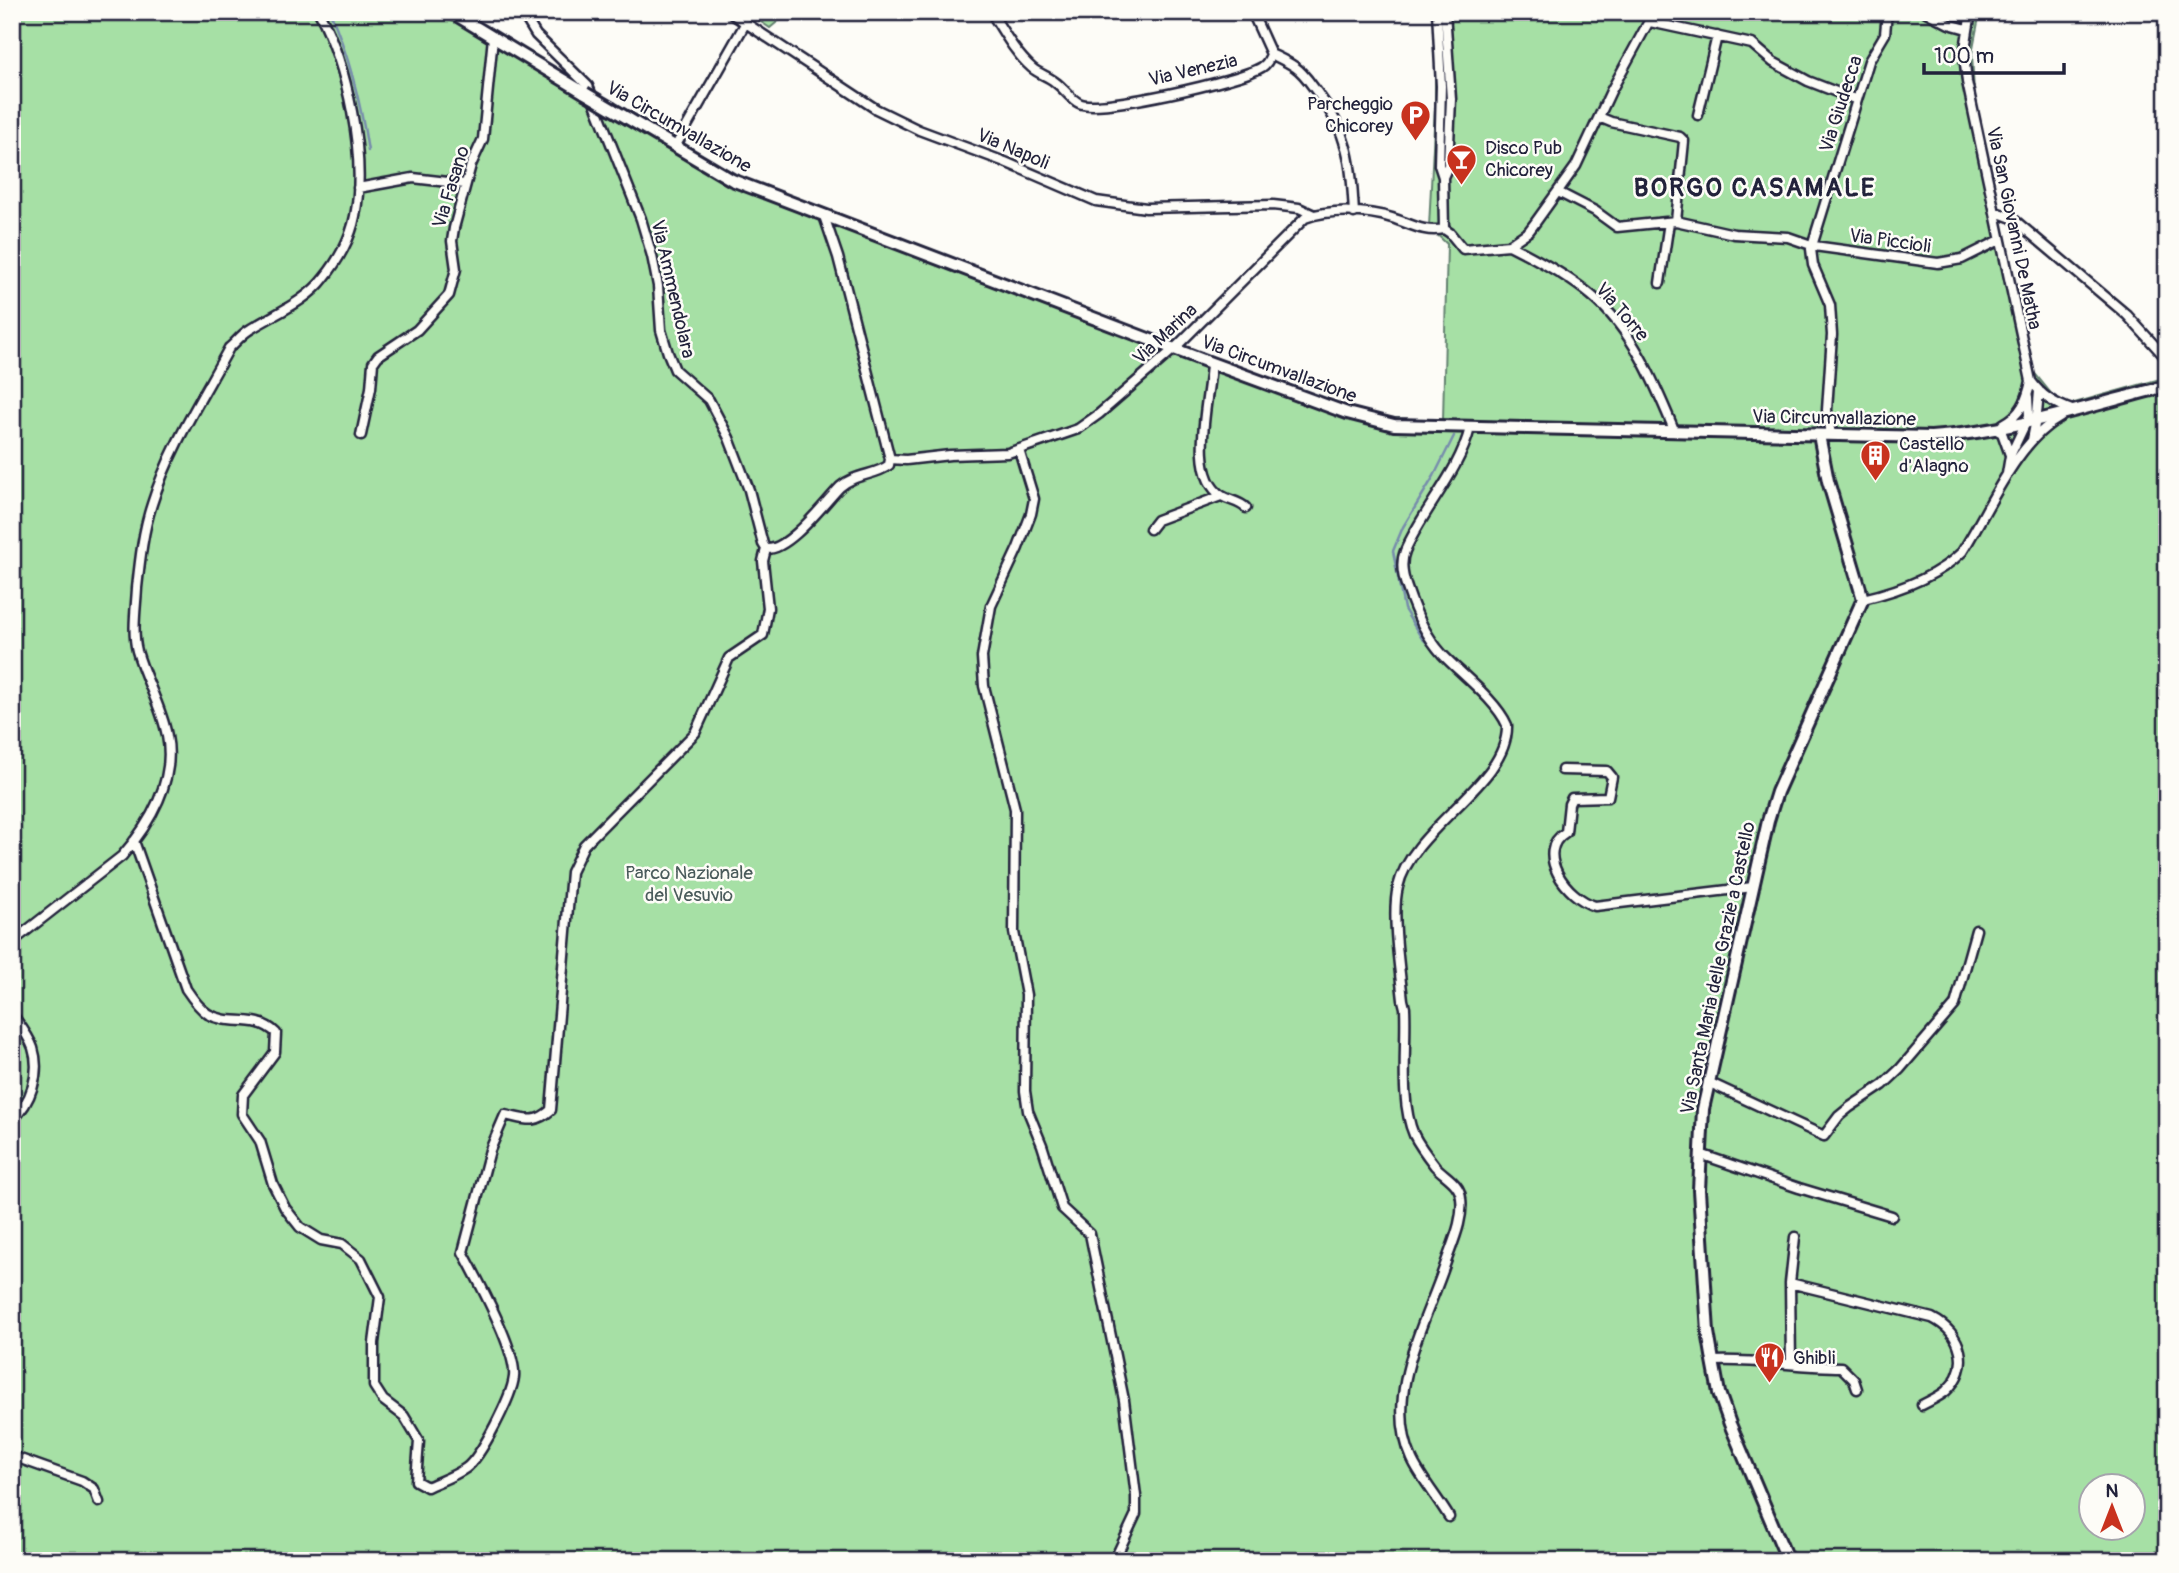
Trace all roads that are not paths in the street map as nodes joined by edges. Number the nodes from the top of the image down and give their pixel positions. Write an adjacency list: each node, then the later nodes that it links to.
1 (319, 12): 26 (street)
2 (451, 12): 17 (main road, Via Circumvallazione)
3 (522, 12): 19 (street, Via Ammendolara)
4 (729, 12): 14 (street, Via Napoli)
5 (990, 12): 18 (street, Via Venezia)
6 (1252, 12): 18 (street)
7 (1437, 12): 24 (street)
8 (1445, 12): 24 (street)
9 (1654, 12): 13 (street)
10 (1887, 12): 20 (street, Via Giudecca)
11 (1926, 12): 15 (street)
12 (1971, 12): 15 (street, Via San Giovanni De Matha)
13 (1650, 22): 16 (street); 22 (street)
14 (745, 24): 23 (street); 30 (street, Via Napoli)
15 (1967, 29): 28 (street, Via San Giovanni De Matha)
16 (1717, 36): 20 (street); 21 (street)
17 (493, 37): 19 (main road, Via Circumvallazione); 25 (street, Via Fasano)
18 (1271, 54): 29 (street)
19 (589, 96): 23 (main road, Via Circumvallazione, bridge); 61 (street, Via Ammendolara)
20 (1857, 100): 36 (street, Via Giudecca)
21 (1698, 115)
22 (1599, 117): 27 (street); 32 (street)
23 (675, 147): 31 (main road, Via Circumvallazione)
24 (1443, 177): 33 (street)
25 (465, 184): 26 (street); 50 (street, Via Fasano)
26 (358, 188): 64 (street)
27 (1558, 192): 32 (street, Via Piccioli); 35 (street)
28 (1996, 212): 34 (street, Via San Giovanni De Matha); 39 (street)
29 (1354, 213): 30 (street); 33 (street)
30 (1314, 215): 38 (street, Via Marina)
31 (824, 216): 38 (main road, Via Circumvallazione); 56 (street)
32 (1673, 222): 36 (street, Via Piccioli); 37 (street)
33 (1444, 229): 35 (street)
34 (2000, 240): 36 (street, Via Piccioli); 41 (street, Via San Giovanni De Matha)
35 (1509, 245): 49 (street, Via Torre)
36 (1814, 246): 52 (street)
37 (1660, 283)
38 (1174, 349): 40 (main road, Via Circumvallazione); 54 (street, Via Marina)
39 (2167, 359)
40 (1211, 363): 47 (main road, Via Circumvallazione); 58 (street)
41 (2031, 381): 43 (street); 44 (street, Via San Giovanni De Matha)
42 (2167, 386): 45 (main road, Via Circumvallazione)
43 (2039, 391): 45 (street); 46 (street)
44 (2028, 394): 46 (street); 48 (street, Via San Giovanni De Matha)
45 (2077, 409): 46 (main road, Via Circumvallazione); 53 (street)
46 (2031, 422): 48 (main road, Via Circumvallazione); 53 (street); 55 (street)
47 (1465, 428): 49 (main road, Via Circumvallazione); 81 (street)
48 (1991, 429): 52 (main road, Via Circumvallazione); 55 (street)
49 (1675, 432): 51 (main road, Via Circumvallazione)
50 (360, 435)
51 (1819, 435): 52 (main road, Via Circumvallazione); 62 (main road)
52 (1831, 435)
53 (2032, 441): 57 (street)
54 (1019, 450): 56 (street); 82 (street)
55 (2010, 456): 57 (street)
56 (890, 458): 61 (street)
57 (2005, 480): 62 (street)
58 (1221, 496): 59 (street); 60 (street)
59 (1247, 509)
60 (1150, 529)
61 (766, 549): 64 (street, Via Ammendolara)
62 (1863, 599): 65 (main road, Via Santa Maria delle Grazie a Castello)
63 (1562, 770): 65 (street)
64 (134, 841): 67 (street)
65 (1753, 887): 69 (main road, Via Santa Maria delle Grazie a Castello)
66 (1976, 930): 69 (street)
67 (12, 942)
68 (12, 1014): 70 (street)
69 (1708, 1082): 71 (main road, Via Santa Maria delle Grazie a Castello)
70 (12, 1120)
71 (1700, 1154): 72 (street); 75 (main road, Via Santa Maria delle Grazie a Castello)
72 (1892, 1216)
73 (1795, 1237): 74 (street)
74 (1790, 1283): 76 (street); 78 (street)
75 (1713, 1361): 76 (street); 83 (main road, Via Santa Maria delle Grazie a Castello)
76 (1791, 1364): 77 (street)
77 (1857, 1390)
78 (1922, 1405)
79 (12, 1456): 80 (street)
80 (99, 1502)
81 (1449, 1517)
82 (1114, 1561)
83 (1788, 1561)

